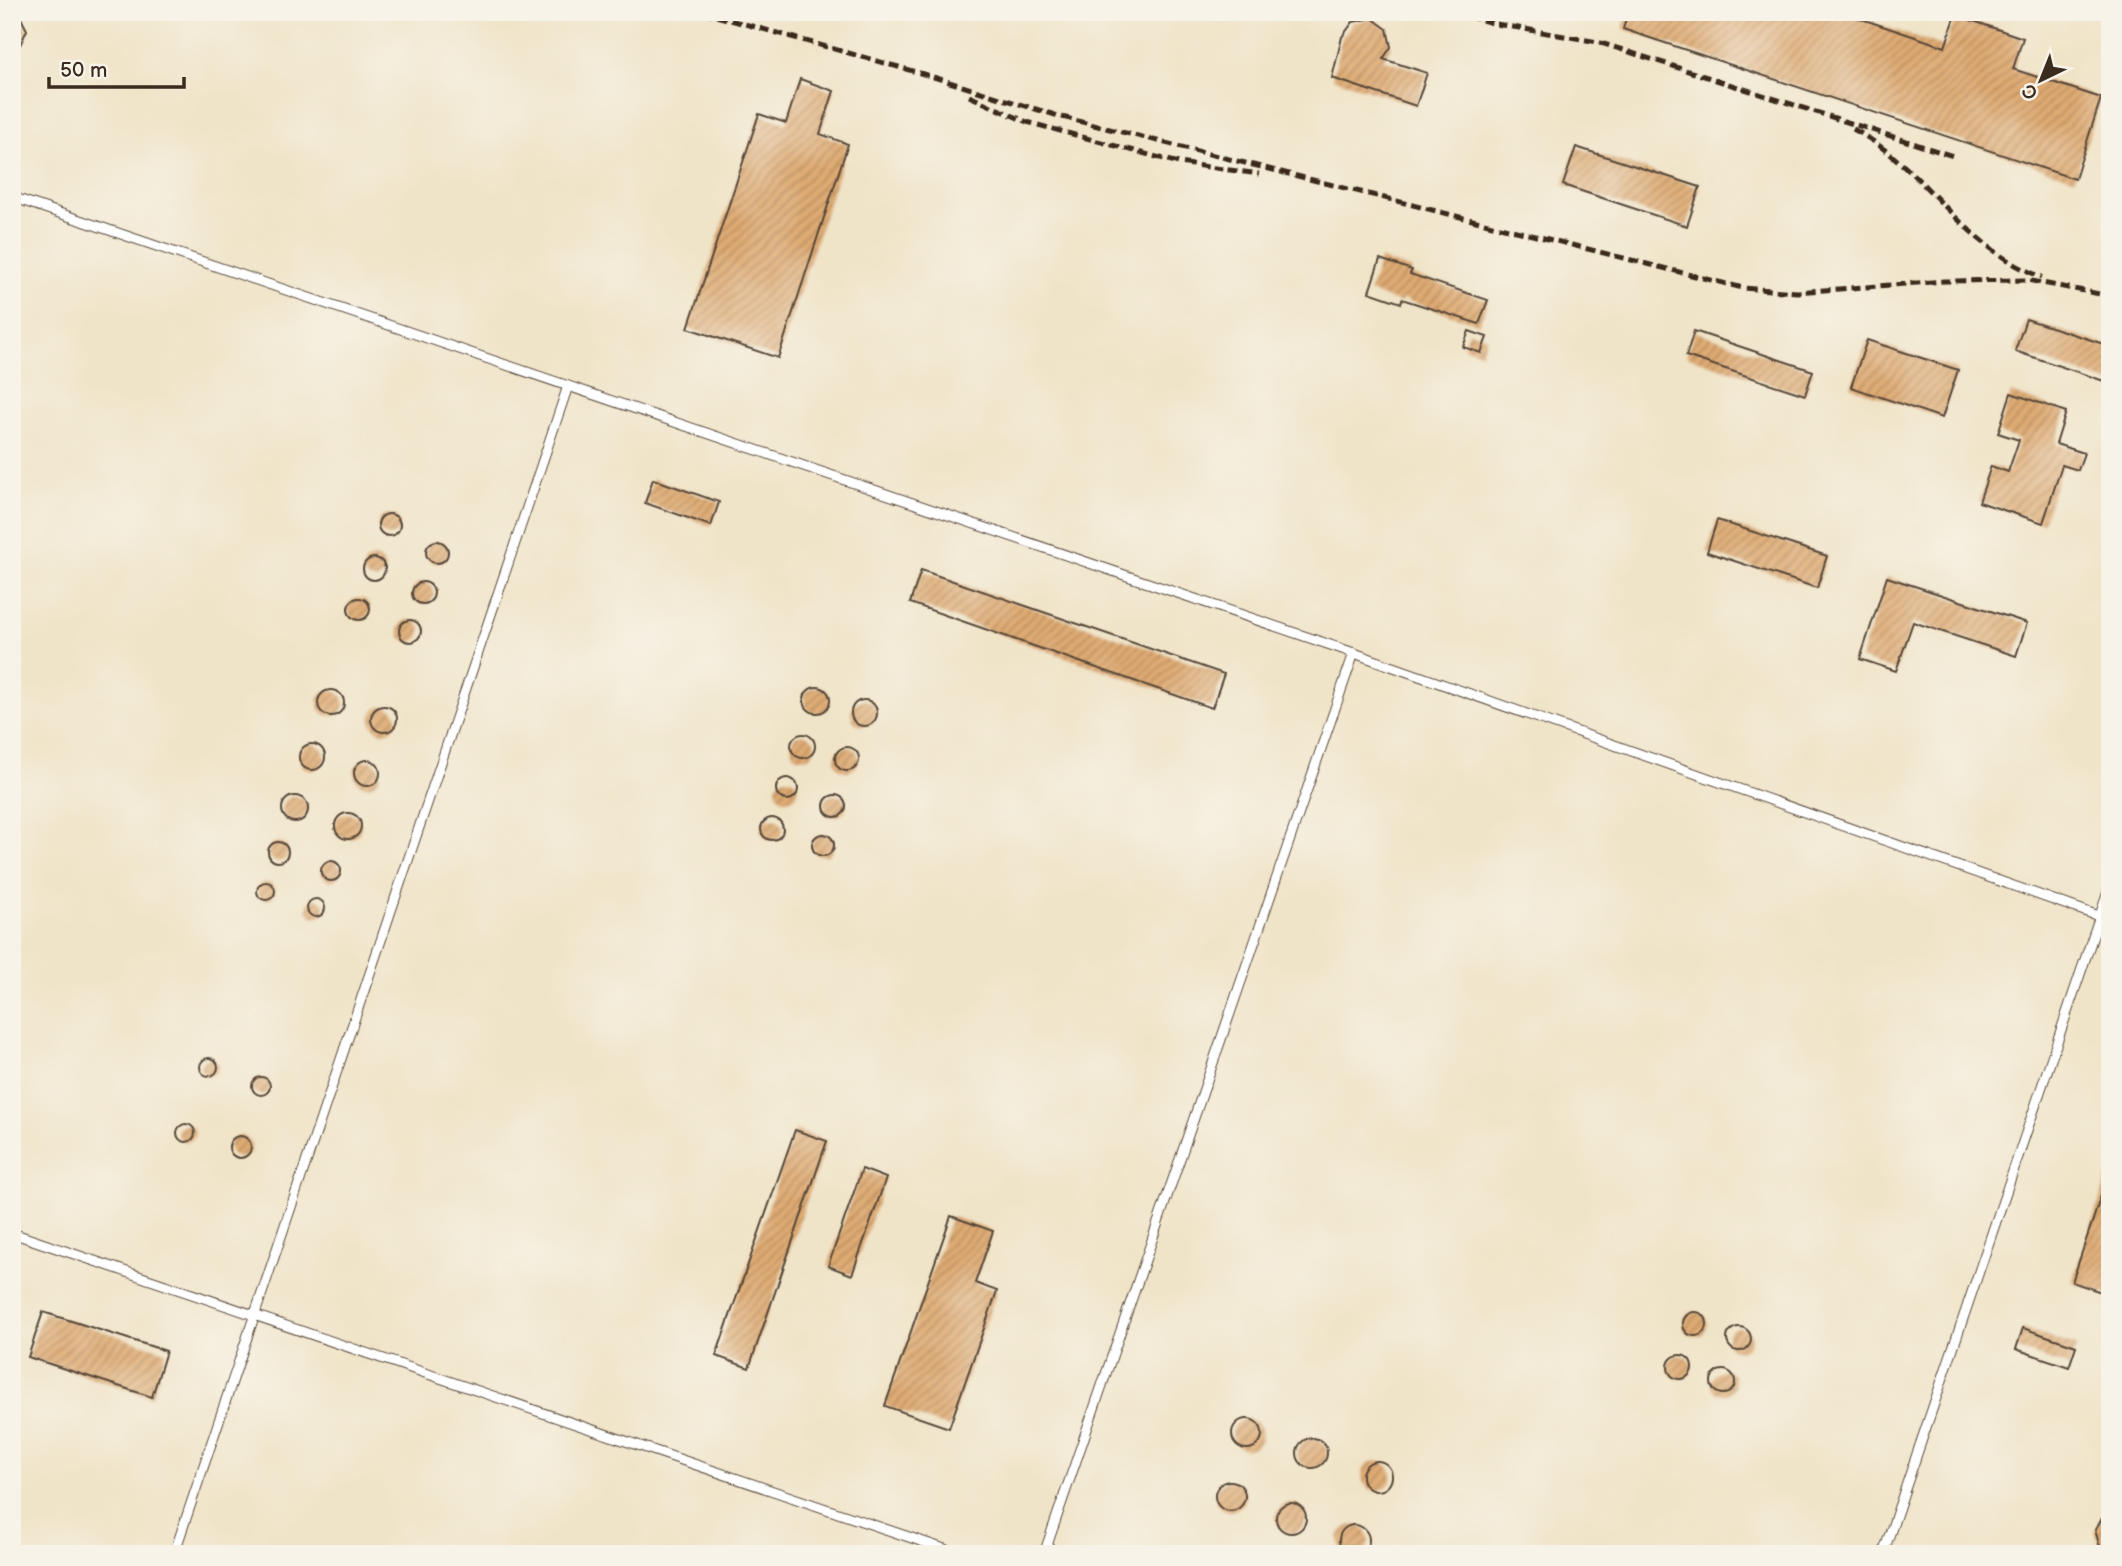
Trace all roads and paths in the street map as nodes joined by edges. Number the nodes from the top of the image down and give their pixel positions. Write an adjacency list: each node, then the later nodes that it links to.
1 (12, 197): 2 (lane)
2 (568, 386): 3 (lane); 8 (lane)
3 (1354, 653): 5 (lane); 11 (lane)
4 (2110, 886): 5 (lane)
5 (2099, 917): 6 (lane); 12 (lane)
6 (2110, 920)
7 (12, 1233): 8 (lane)
8 (255, 1315): 9 (lane); 10 (lane)
9 (174, 1554)
10 (959, 1554)
11 (1044, 1554)
12 (1883, 1554)

